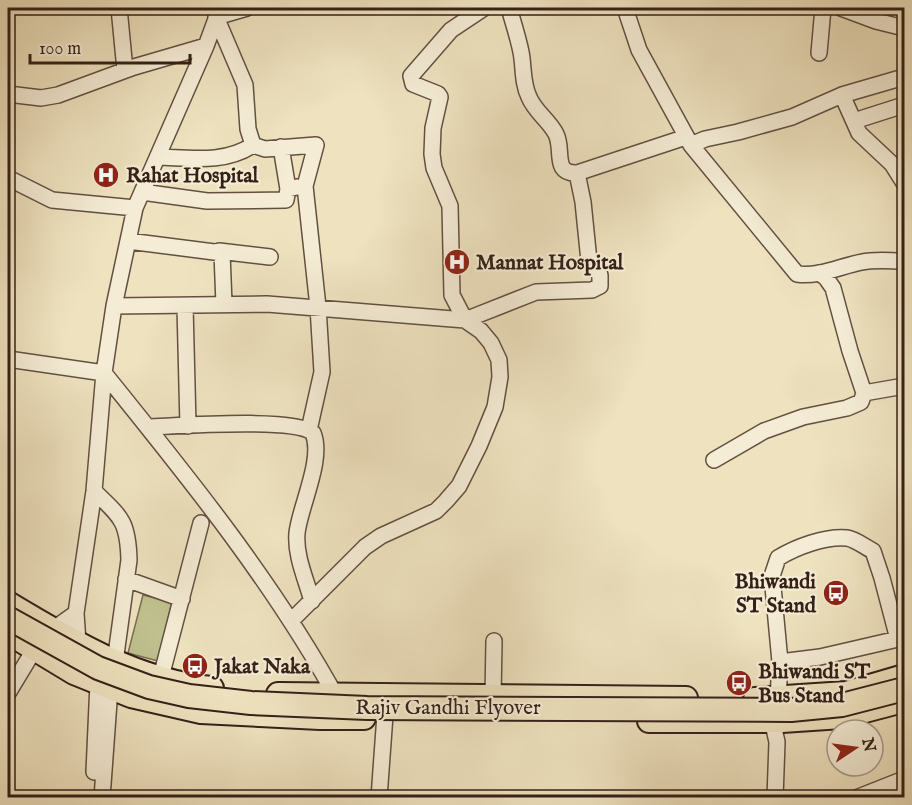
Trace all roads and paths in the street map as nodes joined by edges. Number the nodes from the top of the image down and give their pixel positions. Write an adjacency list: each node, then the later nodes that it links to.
1 (119, 8): 12 (street)
2 (246, 8): 8 (street)
3 (484, 8): 38 (street)
4 (509, 8): 22 (street)
5 (625, 8): 18 (street)
6 (823, 8): 11 (street)
7 (841, 8): 9 (street)
8 (218, 12): 10 (street); 19 (street)
9 (904, 28)
10 (206, 46): 12 (street); 21 (street)
11 (819, 53)
12 (125, 70): 14 (street)
13 (904, 77): 15 (street)
14 (8, 94)
15 (842, 95): 17 (street); 18 (street)
16 (904, 105): 17 (street)
17 (854, 121): 24 (street)
18 (688, 141): 22 (street); 33 (street)
19 (253, 145): 20 (street); 21 (street)
20 (281, 147): 25 (street); 26 (street)
21 (158, 157): 27 (street)
22 (577, 172): 38 (street)
23 (8, 178): 28 (street)
24 (904, 183)
25 (305, 186): 26 (street); 37 (street)
26 (288, 189): 27 (street)
27 (142, 192): 28 (street)
28 (135, 208): 29 (street)
29 (128, 241): 30 (street); 35 (street)
30 (219, 251): 31 (street); 34 (street)
31 (270, 257)
32 (904, 261): 33 (street)
33 (819, 273): 42 (street)
34 (224, 304): 36 (street); 37 (street)
35 (114, 306): 36 (street); 40 (street)
36 (185, 306): 43 (street)
37 (318, 308): 38 (street); 45 (street)
38 (465, 320): 51 (street)
39 (8, 359): 40 (street)
40 (104, 373): 44 (street); 47 (street)
41 (904, 386): 42 (street)
42 (864, 393): 46 (street)
43 (188, 426): 44 (street); 45 (street)
44 (148, 427): 55 (street)
45 (309, 430): 51 (street)
46 (714, 460)
47 (94, 491): 49 (street); 53 (street)
48 (201, 523): 50 (street)
49 (126, 579): 50 (street); 61 (street)
50 (182, 599): 65 (street)
51 (312, 601): 55 (street)
52 (8, 603): 56 (highway)
53 (76, 613): 56 (street); 59 (street)
54 (8, 618): 67 (highway, Rajiv Gandhi Flyover, bridge)
55 (291, 621): 69 (street)
56 (52, 630): 59 (highway); 60 (street)
57 (8, 633): 60 (highway)
58 (494, 640): 71 (street)
59 (78, 643): 61 (highway); 63 (street)
60 (34, 650): 63 (highway); 68 (street)
61 (113, 659): 65 (highway); 66 (street)
62 (780, 662): 62 (street); 73 (street)
63 (62, 666): 66 (highway)
64 (904, 675): 73 (highway)
65 (161, 677): 69 (highway)
66 (104, 686): 75 (highway); 77 (street); 78 (street)
67 (904, 689)
68 (8, 693)
69 (335, 695): 70 (highway); 75 (street)
70 (387, 695): 71 (highway); 74 (street)
71 (493, 696): 73 (highway)
72 (904, 700): 73 (highway)
73 (779, 708): 74 (highway); 80 (street); 81 (street)
74 (385, 717): 75 (highway); 79 (street)
75 (348, 718)
76 (904, 779): 82 (street)
77 (93, 798)
78 (102, 798)
79 (379, 798)
80 (775, 798)
81 (785, 798)
82 (856, 798)

